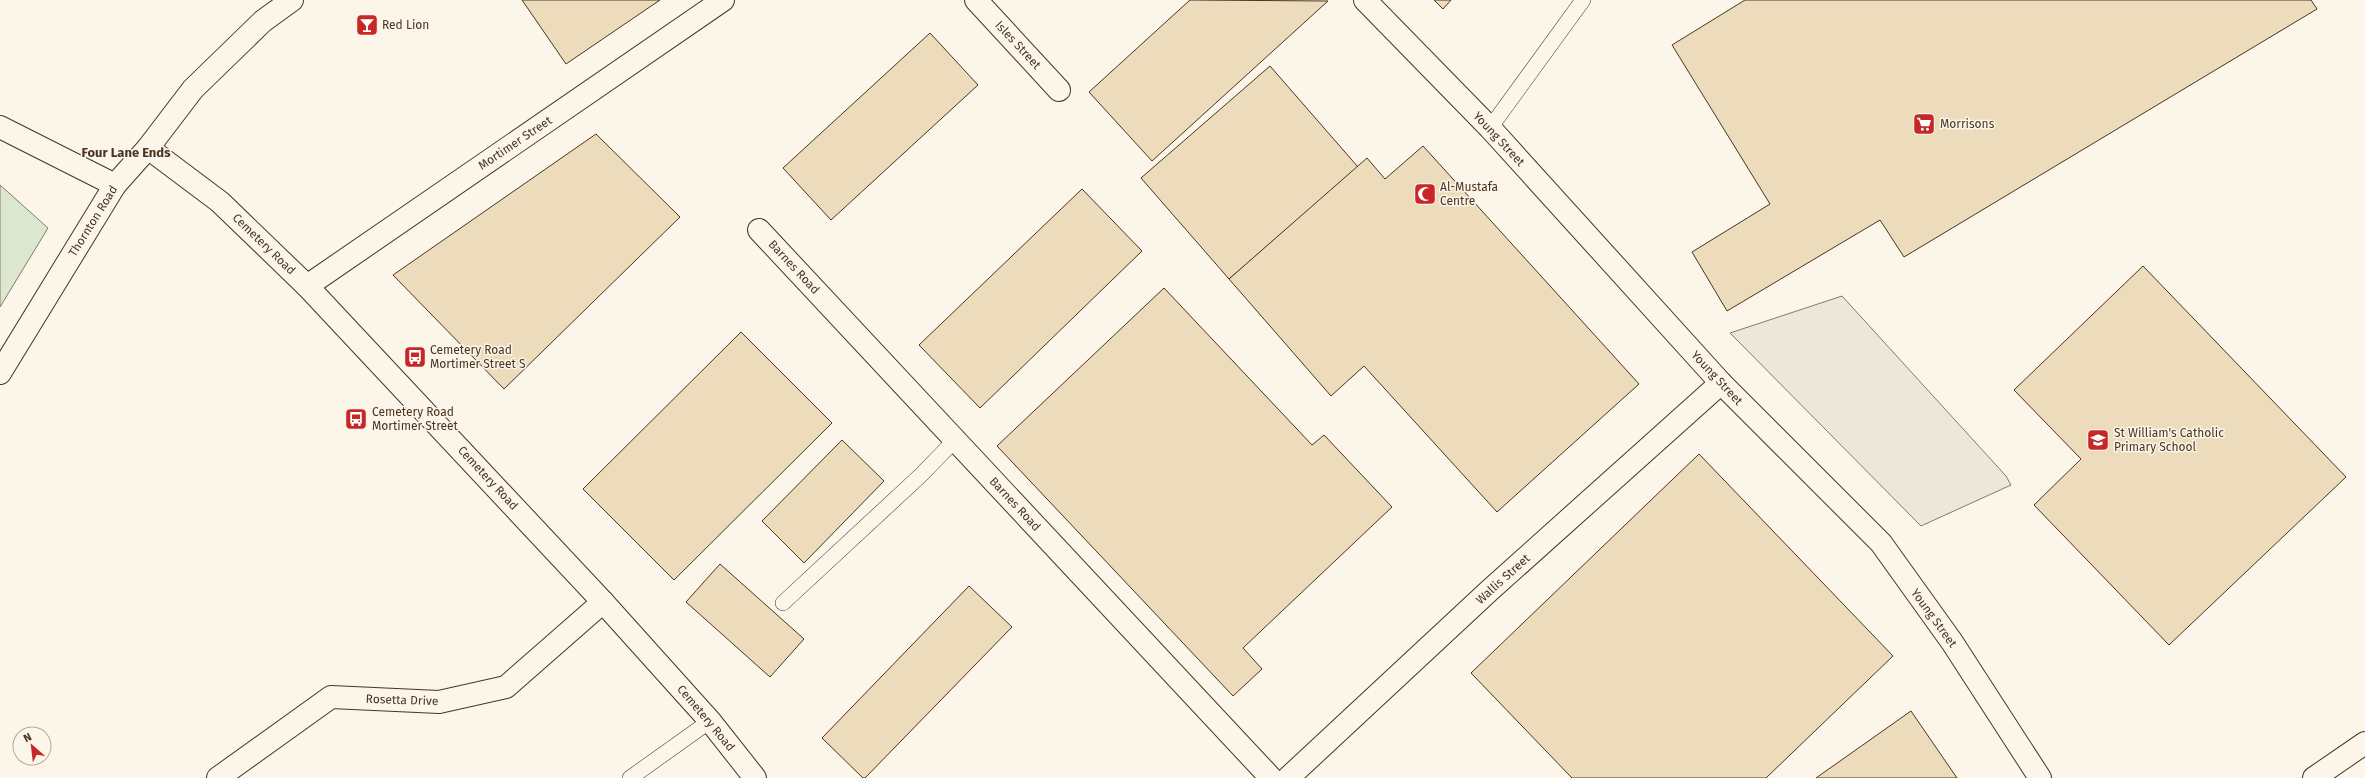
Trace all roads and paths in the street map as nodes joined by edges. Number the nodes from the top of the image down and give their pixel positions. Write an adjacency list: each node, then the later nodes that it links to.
1 (292, 0): 9 (street, Thornton Road)
2 (723, 0): 12 (street, Mortimer Street)
3 (976, 0): 6 (street, Isles Street)
4 (1365, 0): 8 (street, Young Street)
5 (1582, 0): 8 (lane)
6 (1059, 90)
7 (0, 126): 10 (street)
8 (1490, 128): 14 (street, Young Street)
9 (148, 148): 10 (street, Thornton Road); 12 (street, Cemetery Road)
10 (115, 185): 13 (street, Thornton Road)
11 (759, 230): 15 (street, Barnes Road)
12 (307, 286): 16 (street, Cemetery Road)
13 (0, 373)
14 (1721, 383): 24 (street, Wallis Street); 25 (street, Young Street)
15 (955, 440): 17 (lane); 23 (street, Barnes Road)
16 (603, 602): 18 (street, Cemetery Road); 20 (street, Rosetta Drive)
17 (783, 603)
18 (710, 721): 21 (lane); 22 (street, Cemetery Road)
19 (2365, 743): 26 (street)
20 (218, 778)
21 (630, 778)
22 (756, 778)
23 (1271, 778)
24 (1288, 778)
25 (2040, 778)
26 (2314, 778)

